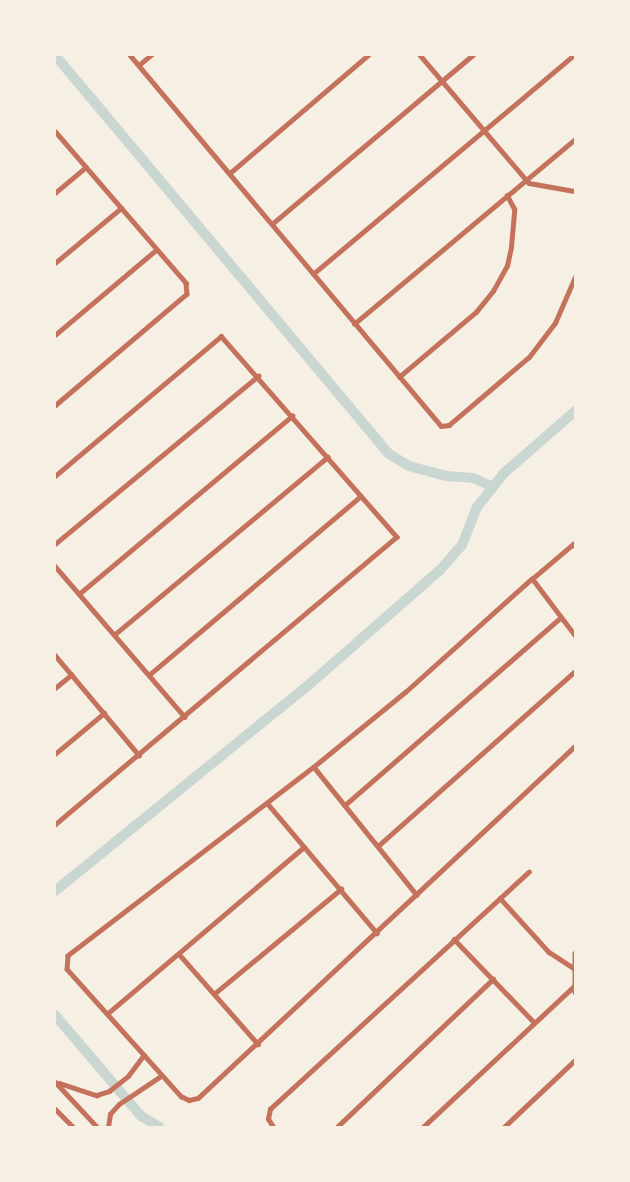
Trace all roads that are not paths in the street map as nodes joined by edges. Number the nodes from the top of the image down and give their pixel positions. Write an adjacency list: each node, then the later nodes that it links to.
1 (130, 55): 9 (street)
2 (151, 55): 9 (street)
3 (358, 55): 8 (street)
4 (368, 55): 8 (street)
5 (420, 55): 10 (street)
6 (473, 55): 10 (street)
7 (574, 55): 11 (street)
8 (362, 60): 15 (street)
9 (139, 65): 15 (street)
10 (442, 81): 11 (street); 21 (street)
11 (483, 130): 16 (street); 24 (street)
12 (55, 131): 14 (street)
13 (575, 139): 16 (street)
14 (86, 167): 18 (street); 20 (street)
15 (230, 174): 21 (street)
16 (526, 180): 17 (street); 19 (street)
17 (575, 190)
18 (55, 193)
19 (507, 196): 26 (street); 29 (street)
20 (121, 208): 22 (street); 23 (street)
21 (272, 224): 24 (street)
22 (156, 250): 27 (street); 30 (street)
23 (55, 264)
24 (313, 274): 26 (street)
25 (575, 276): 29 (street)
26 (354, 324): 29 (street)
27 (55, 335)
28 (258, 376): 31 (street); 33 (street); 35 (street)
29 (399, 377)
30 (55, 406)
31 (292, 416): 32 (street); 39 (street)
32 (328, 457): 34 (street); 41 (street)
33 (55, 476)
34 (361, 496): 46 (street); 49 (street)
35 (55, 544)
36 (574, 544): 38 (street)
37 (55, 566): 39 (street)
38 (532, 579): 40 (street); 53 (street)
39 (79, 594): 41 (street)
40 (560, 618): 42 (street); 55 (street)
41 (114, 635): 46 (street)
42 (575, 636)
43 (55, 656): 45 (street)
44 (575, 671): 57 (street)
45 (71, 675): 47 (street); 48 (street)
46 (149, 675): 49 (street)
47 (55, 688)
48 (104, 713): 51 (street); 52 (street)
49 (186, 717): 52 (street)
50 (575, 746): 61 (street)
51 (55, 754)
52 (139, 755): 56 (street)
53 (314, 767): 54 (street); 55 (street)
54 (268, 804): 58 (street); 72 (street)
55 (345, 805): 57 (street)
56 (55, 825)
57 (378, 846): 61 (street)
58 (304, 847): 60 (street); 66 (street)
59 (529, 872): 62 (street)
60 (341, 889): 63 (street); 71 (street)
61 (417, 895): 63 (street)
62 (500, 898): 64 (street); 67 (street)
63 (377, 933): 74 (street)
64 (454, 938): 68 (street); 83 (street)
65 (575, 953): 67 (street)
66 (179, 954): 71 (street); 72 (street)
67 (575, 969): 69 (street)
68 (493, 979): 73 (street); 84 (street)
69 (574, 986): 70 (street); 73 (street)
70 (575, 992)
71 (214, 994): 74 (street)
72 (107, 1014): 75 (street)
73 (534, 1022): 85 (street)
74 (258, 1044): 77 (street)
75 (144, 1055): 77 (street); 78 (street)
76 (575, 1060): 86 (street)
77 (161, 1076): 82 (street)
78 (57, 1082): 81 (street)
79 (55, 1109): 80 (street)
80 (73, 1127)
81 (97, 1127)
82 (108, 1127)
83 (273, 1127)
84 (337, 1127)
85 (423, 1127)
86 (504, 1127)

